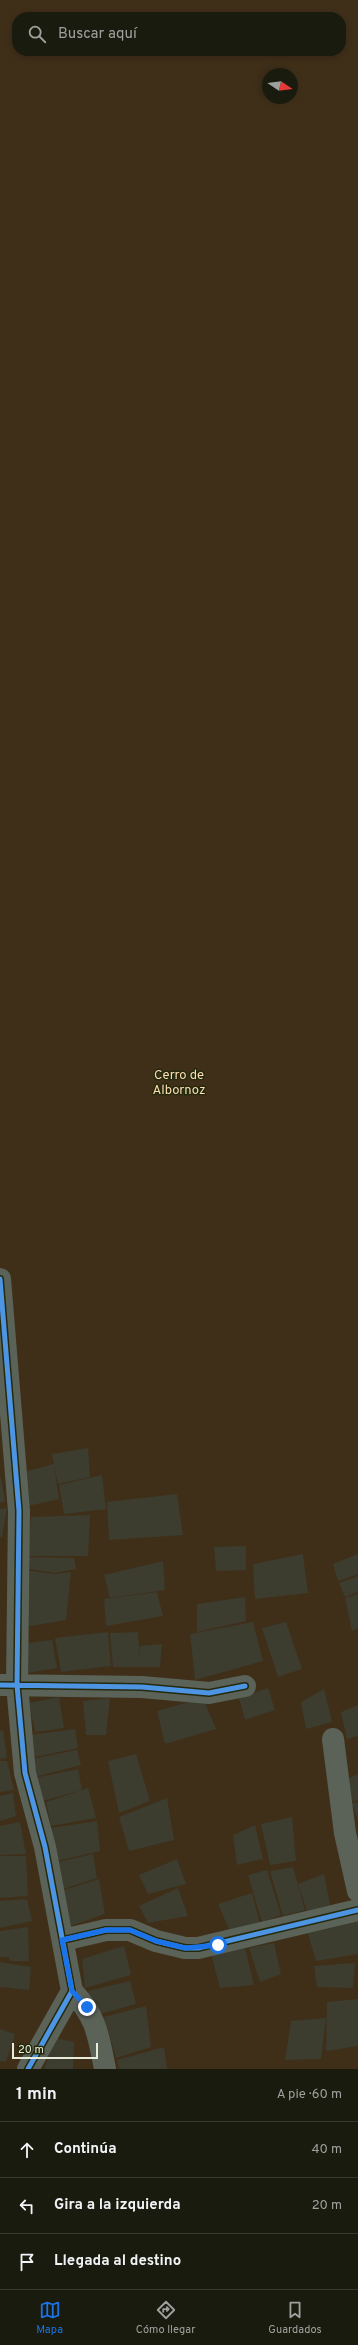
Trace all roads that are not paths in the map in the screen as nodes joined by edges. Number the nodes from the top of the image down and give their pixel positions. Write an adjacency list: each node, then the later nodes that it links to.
1 (0, 1279): 2 (street)
2 (9, 1685): 3 (street); 7 (street)
3 (245, 1686)
4 (333, 1739): 5 (street)
5 (358, 1891)
6 (358, 1910): 7 (street)
7 (62, 1940): 8 (street)
8 (72, 1991): 9 (street); 10 (street)
9 (28, 2069)
10 (105, 2069)

